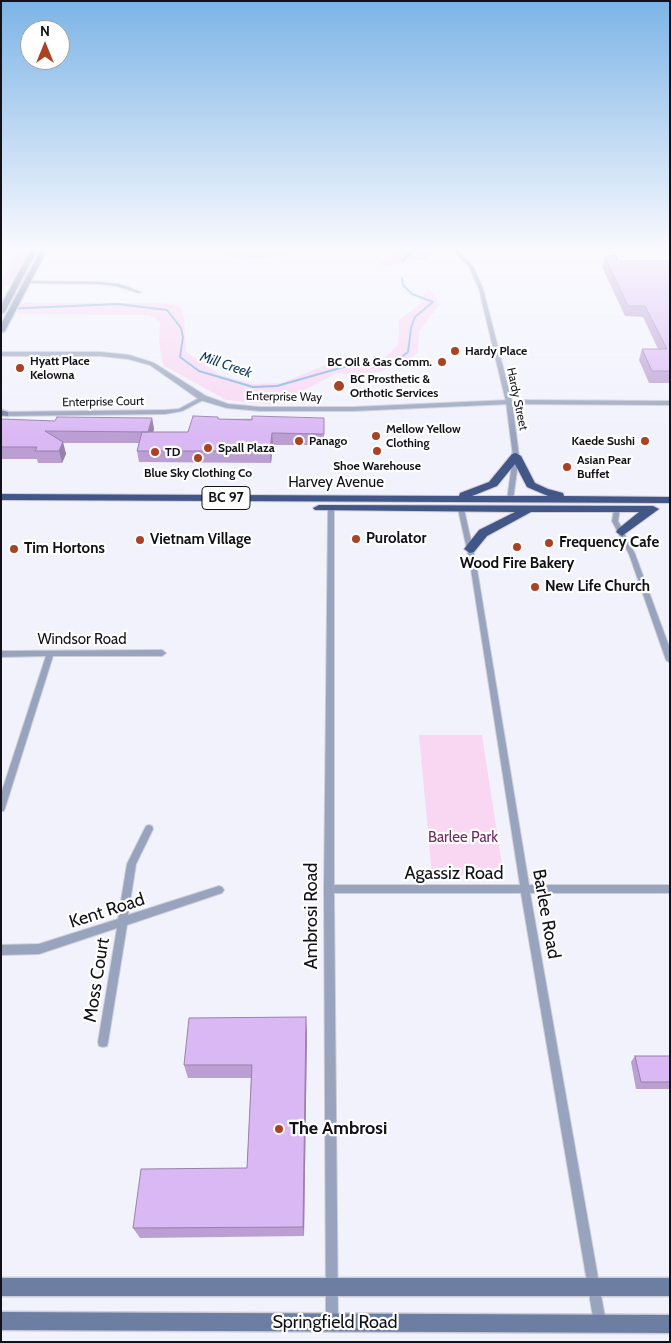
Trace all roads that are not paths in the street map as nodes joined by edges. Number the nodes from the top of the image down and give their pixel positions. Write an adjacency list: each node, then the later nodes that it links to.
1 (13, 311): 3 (main road)
2 (487, 311): 6 (street, Hardy Street)
3 (1, 332)
4 (1, 354): 5 (street, Enterprise Way)
5 (203, 398): 6 (street, Enterprise Way); 8 (street, Enterprise Court)
6 (508, 402): 7 (street, Enterprise Way); 9 (street, Hardy Street)
7 (670, 403)
8 (2, 413)
9 (516, 456): 12 (highway); 13 (highway); 14 (street, Hardy Street)
10 (1, 497): 11 (highway, Harvey Avenue / BC 97)
11 (361, 498): 12 (highway, Harvey Avenue / BC 97); 18 (highway)
12 (450, 499): 14 (highway, Harvey Avenue / BC 97)
13 (579, 499): 14 (highway, Harvey Avenue / BC 97); 16 (highway, Harvey Avenue / BC 97)
14 (510, 500): 20 (highway)
15 (670, 500): 16 (highway, Harvey Avenue / BC 97)
16 (652, 505): 21 (highway, Harvey Avenue / BC 97); 23 (highway, Harvey Avenue / BC 97); 24 (highway)
17 (1, 506): 18 (highway, Harvey Avenue / BC 97)
18 (331, 508): 19 (highway, Harvey Avenue / BC 97); 32 (street, Ambrosi Road)
19 (461, 509): 20 (highway, Harvey Avenue / BC 97); 25 (street, Barlee Road)
20 (479, 509): 22 (highway, Harvey Avenue / BC 97)
21 (670, 509)
22 (531, 510): 23 (highway, Harvey Avenue / BC 97); 25 (highway)
23 (617, 510): 24 (street)
24 (622, 532): 29 (street)
25 (470, 548): 35 (street, Barlee Road)
26 (162, 653): 28 (street, Windsor Road)
27 (1, 654): 28 (street, Windsor Road)
28 (50, 654): 30 (street)
29 (670, 660)
30 (1, 808)
31 (149, 829): 36 (street, Moss Court)
32 (329, 889): 35 (street, Agassiz Road); 39 (street, Ambrosi Road)
33 (670, 889): 35 (street, Agassiz Road)
34 (219, 890): 36 (street, Kent Road)
35 (525, 890): 40 (street, Barlee Road)
36 (122, 924): 37 (street, Kent Road); 38 (street, Moss Court)
37 (1, 950)
38 (103, 1042)
39 (332, 1286): 40 (main road); 41 (main road); 44 (street, Ambrosi Road)
40 (594, 1286): 42 (main road); 45 (street, Barlee Road)
41 (1, 1287)
42 (670, 1287)
43 (1, 1321): 44 (main road, Springfield Road)
44 (332, 1323): 45 (main road, Springfield Road)
45 (600, 1323): 46 (main road, Springfield Road)
46 (670, 1324)

